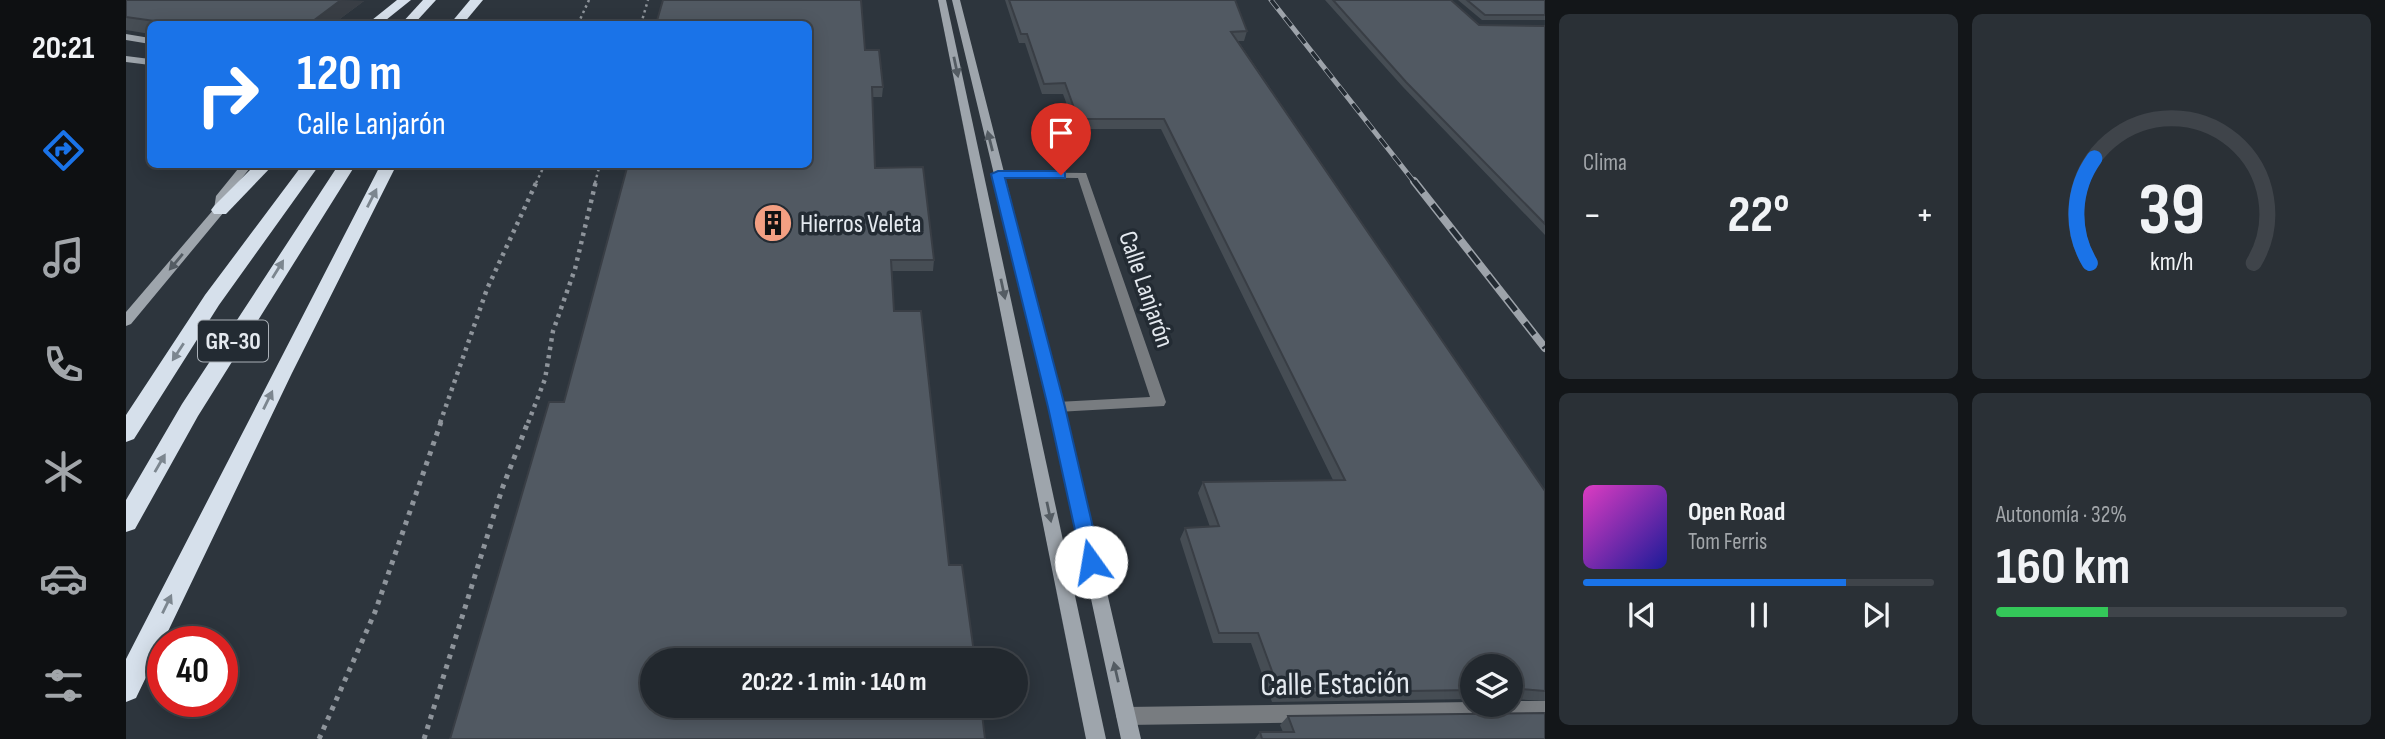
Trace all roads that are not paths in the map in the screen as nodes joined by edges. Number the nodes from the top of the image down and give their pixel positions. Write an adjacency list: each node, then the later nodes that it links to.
1 (405, 0): 7 (highway)
2 (430, 0): 8 (highway)
3 (446, 0): 9 (highway)
4 (477, 0): 10 (highway); 11 (highway)
5 (942, 0): 30 (street, one-way to 30)
6 (956, 0): 21 (street, one-way to 6)
7 (377, 21)
8 (410, 21)
9 (428, 21)
10 (459, 21)
11 (473, 21)
12 (126, 37): 13 (street)
13 (147, 40)
14 (126, 59): 15 (street)
15 (147, 62)
16 (245, 168): 22 (street)
17 (262, 168): 22 (highway)
18 (309, 168): 25 (highway, GR-30, one-way to 25)
19 (345, 168): 26 (highway, GR-30, one-way to 19)
20 (387, 168): 27 (highway, one-way to 20)
21 (998, 174): 24 (street); 24 (street, Calle Lanjarón)
22 (220, 210): 23 (street, one-way to 23)
23 (126, 321)
24 (1057, 407): 29 (street, one-way to 24)
25 (126, 433)
26 (126, 522)
27 (126, 688)
28 (1545, 710): 29 (street, Calle Estación)
29 (1126, 716): 31 (street)
30 (1096, 739)
31 (1131, 739)

